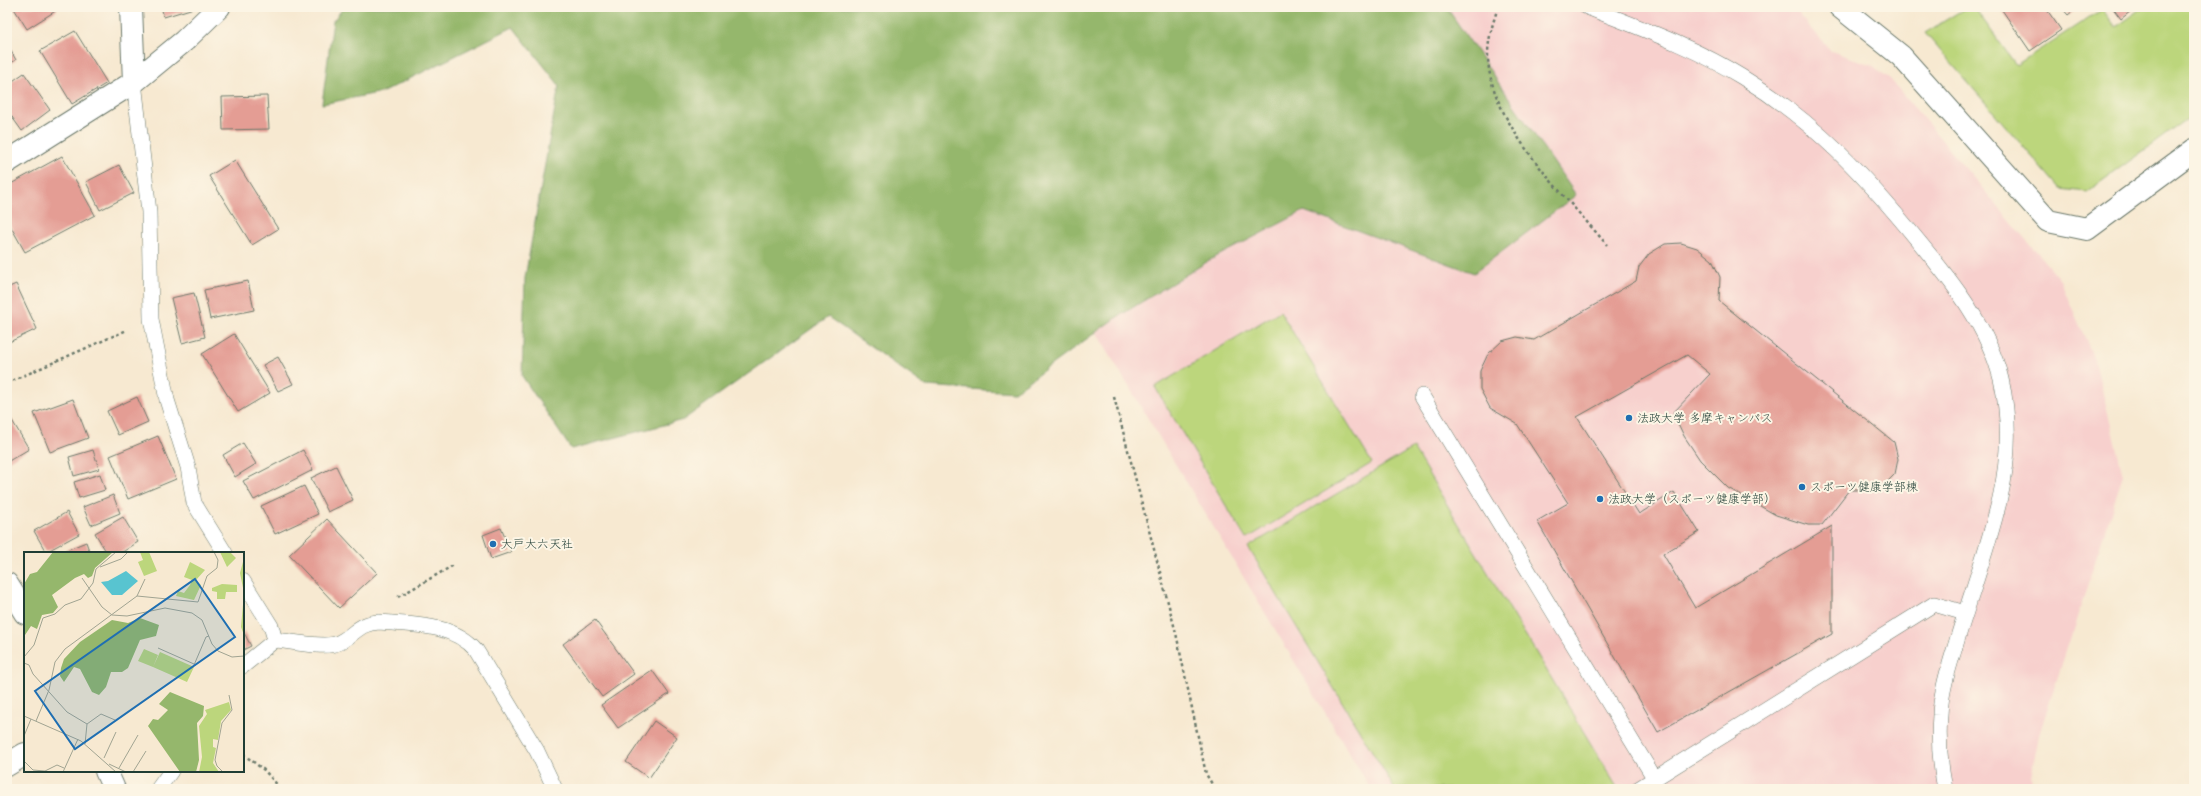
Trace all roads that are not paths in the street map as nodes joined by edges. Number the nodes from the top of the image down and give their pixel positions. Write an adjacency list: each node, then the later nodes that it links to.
1 (131, 7): 5 (street)
2 (219, 7): 5 (street)
3 (1587, 7): 13 (lane)
4 (1840, 7): 6 (street)
5 (134, 82): 7 (street); 9 (lane)
6 (2194, 150)
7 (7, 162)
8 (1422, 396): 20 (lane)
9 (224, 552)
10 (244, 583): 14 (lane)
11 (7, 584): 12 (street)
12 (24, 611)
13 (1965, 613): 20 (lane); 25 (lane)
14 (275, 640): 15 (lane); 23 (lane)
15 (244, 665)
16 (24, 755): 17 (street)
17 (7, 764)
18 (106, 772): 21 (street)
19 (170, 772): 22 (lane)
20 (1655, 779): 24 (lane)
21 (114, 789)
22 (158, 789)
23 (555, 789)
24 (1638, 789)
25 (1946, 789)

